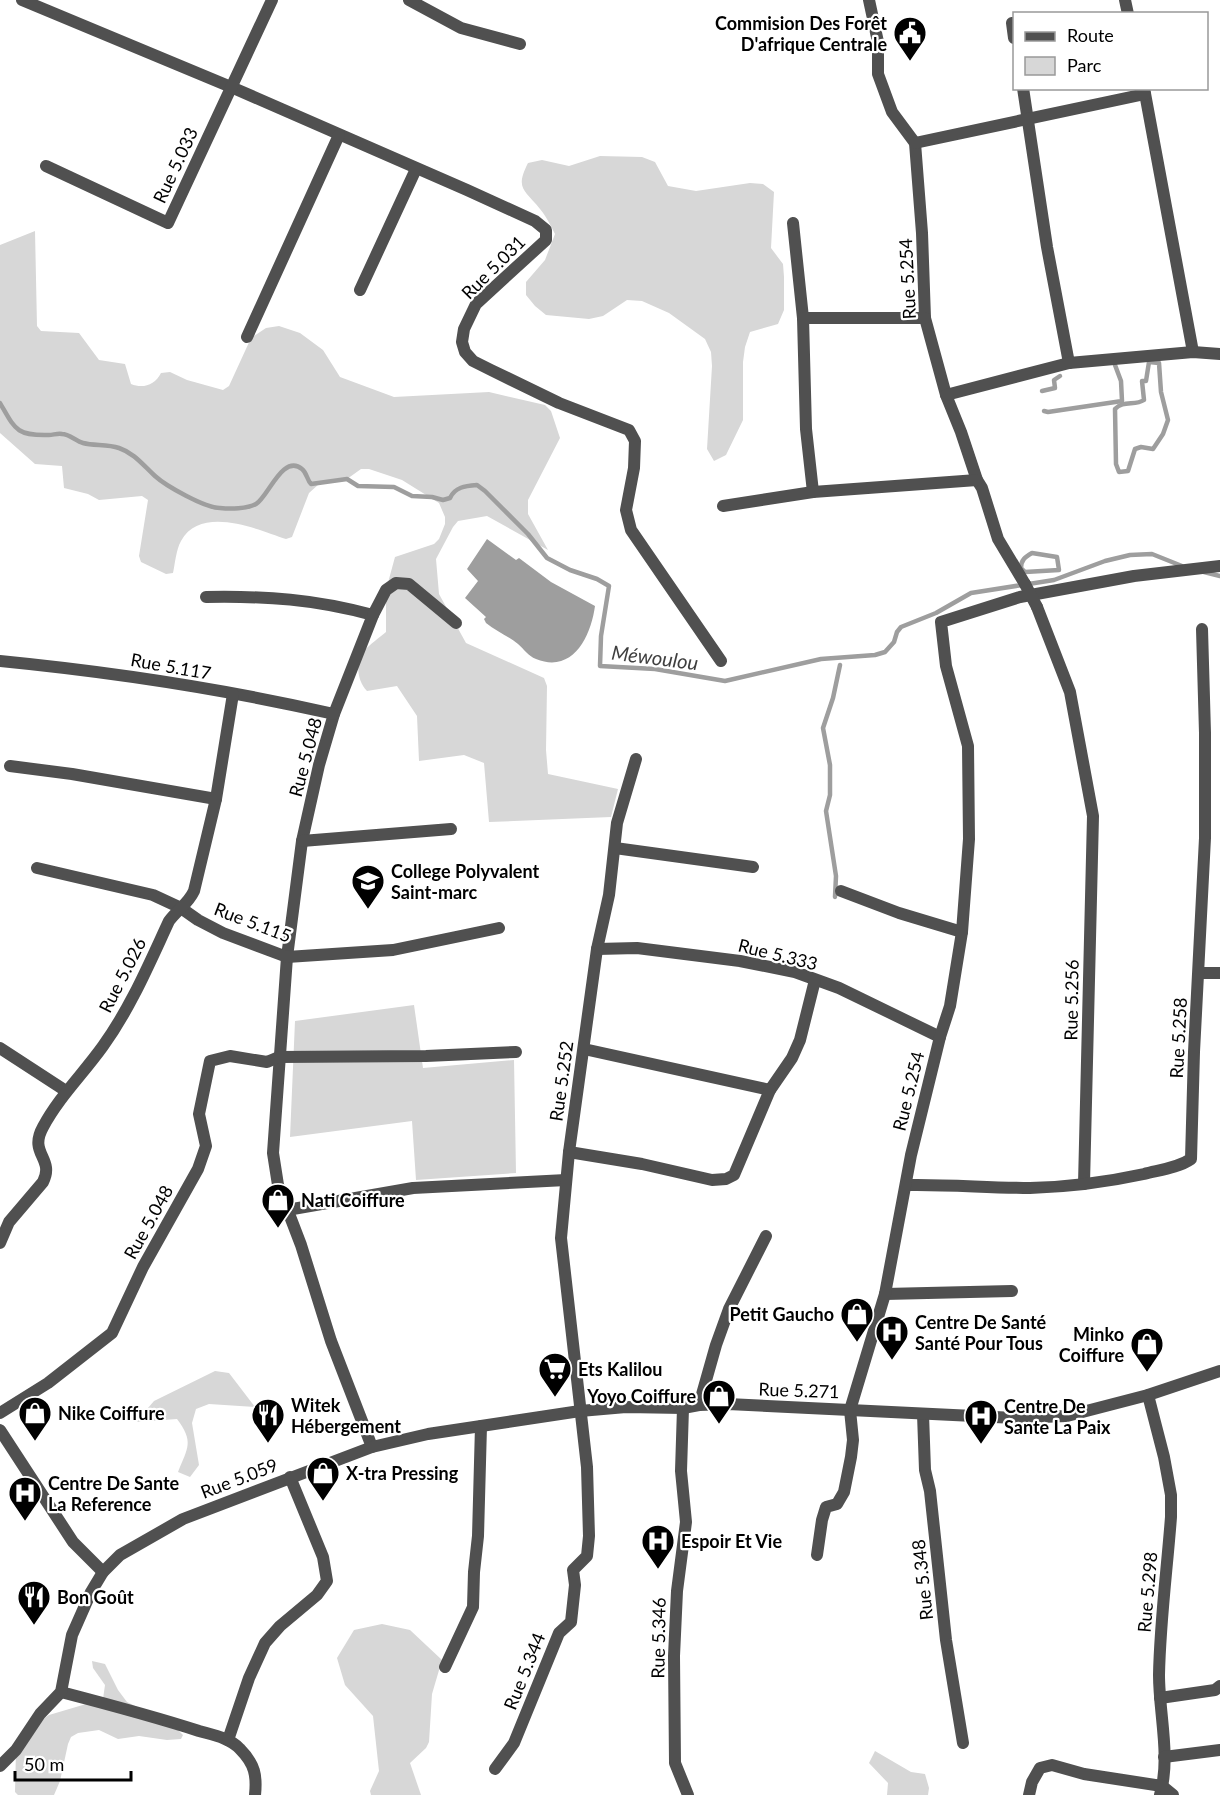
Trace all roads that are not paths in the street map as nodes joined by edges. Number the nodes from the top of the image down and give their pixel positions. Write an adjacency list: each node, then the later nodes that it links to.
1 (22, 0): 8 (street, Rue 5.031)
2 (272, 0): 8 (street, Rue 5.033)
3 (869, 0): 13 (street)
4 (413, 1): 7 (street)
5 (1012, 23): 6 (street)
6 (1013, 30)
7 (520, 44)
8 (231, 87): 12 (street, Rue 5.031); 14 (street, Rue 5.033)
9 (1023, 90): 11 (street)
10 (1144, 91): 11 (street); 21 (street)
11 (1028, 119): 13 (street); 23 (street)
12 (339, 135): 15 (street, Rue 5.031); 20 (street)
13 (915, 143): 19 (street, Rue 5.254)
14 (46, 166)
15 (416, 169): 17 (street); 35 (street, Rue 5.031)
16 (793, 224): 18 (street)
17 (360, 290)
18 (803, 318): 19 (street); 26 (street)
19 (925, 318): 24 (street, Rue 5.254)
20 (247, 337)
21 (1193, 352): 22 (street); 23 (street)
22 (1220, 354)
23 (1070, 363): 24 (street)
24 (946, 395): 25 (street, Rue 5.254)
25 (977, 480): 26 (street); 30 (street, Rue 5.254, bridge)
26 (813, 492): 27 (street)
27 (723, 506)
28 (1220, 566): 49 (street, Rue 5.254)
29 (206, 597): 31 (street)
30 (1037, 607): 64 (street, Rue 5.256)
31 (373, 615): 32 (street, Rue 5.048); 37 (street, Rue 5.048)
32 (456, 623)
33 (1202, 629): 52 (street, Rue 5.258)
34 (0, 661): 36 (street, Rue 5.117)
35 (720, 661)
36 (233, 694): 37 (street, Rue 5.117); 40 (street, Rue 5.026)
37 (334, 714): 42 (street, Rue 5.048)
38 (636, 759): 43 (street, Rue 5.252)
39 (10, 766): 40 (street)
40 (216, 799): 47 (street, Rue 5.026)
41 (451, 829): 42 (street)
42 (302, 841): 51 (street, Rue 5.048)
43 (615, 848): 44 (street); 50 (street, Rue 5.252)
44 (753, 867)
45 (37, 868): 47 (street, Rue 5.115)
46 (841, 891): 49 (street)
47 (181, 908): 51 (street, Rue 5.115); 61 (street, Rue 5.026)
48 (498, 928): 51 (street, Rue 5.115)
49 (962, 932): 55 (street, Rue 5.254)
50 (597, 949): 54 (street, Rue 5.333); 57 (street, Rue 5.252)
51 (287, 957): 59 (street, Rue 5.048)
52 (1200, 973): 53 (street); 64 (street, Rue 5.258)
53 (1220, 973)
54 (815, 980): 55 (street, Rue 5.333); 60 (street)
55 (940, 1037): 65 (street, Rue 5.254)
56 (0, 1048): 61 (street)
57 (584, 1049): 60 (street); 62 (street, Rue 5.252)
58 (516, 1052): 59 (street, Rue 5.048)
59 (279, 1057): 66 (street, Rue 5.048); 77 (street, Rue 5.048)
60 (770, 1090): 62 (street)
61 (66, 1091): 68 (street, Rue 5.026)
62 (568, 1152): 63 (street, Rue 5.252)
63 (566, 1180): 66 (street); 76 (street, Rue 5.252)
64 (1084, 1184): 65 (street, Rue 5.258)
65 (906, 1185): 70 (street, Rue 5.254)
66 (287, 1210): 81 (street, Rue 5.048)
67 (766, 1236): 73 (street)
68 (0, 1243)
69 (1012, 1291): 70 (street)
70 (885, 1294): 75 (street, Rue 5.254)
71 (1220, 1371): 72 (street, Rue 5.271)
72 (1148, 1395): 78 (street, Rue 5.271); 88 (street, Rue 5.298)
73 (699, 1405): 74 (street, Rue 5.271); 75 (street, Rue 5.271)
74 (682, 1408): 76 (street, Rue 5.271); 97 (street, Rue 5.346)
75 (850, 1410): 78 (street, Rue 5.271); 83 (street, Rue 5.254)
76 (580, 1411): 79 (street, Rue 5.271); 94 (street, Rue 5.344)
77 (0, 1413)
78 (923, 1414): 90 (street, Rue 5.348)
79 (481, 1426): 81 (street, Rue 5.271); 85 (street)
80 (0, 1430): 84 (street)
81 (372, 1447): 82 (street, Rue 5.059)
82 (290, 1477): 84 (street, Rue 5.059); 89 (street)
83 (817, 1555)
84 (103, 1572): 87 (street, Rue 5.059)
85 (445, 1667)
86 (1220, 1686): 88 (street)
87 (62, 1692): 89 (street); 93 (street)
88 (1160, 1698): 92 (street, Rue 5.298)
89 (228, 1740): 96 (street)
90 (963, 1743)
91 (1220, 1750): 92 (street)
92 (1164, 1757): 95 (street, Rue 5.298)
93 (0, 1766)
94 (495, 1769)
95 (1161, 1791): 98 (street); 99 (street)
96 (255, 1795)
97 (688, 1795)
98 (1029, 1795)
99 (1173, 1795)

